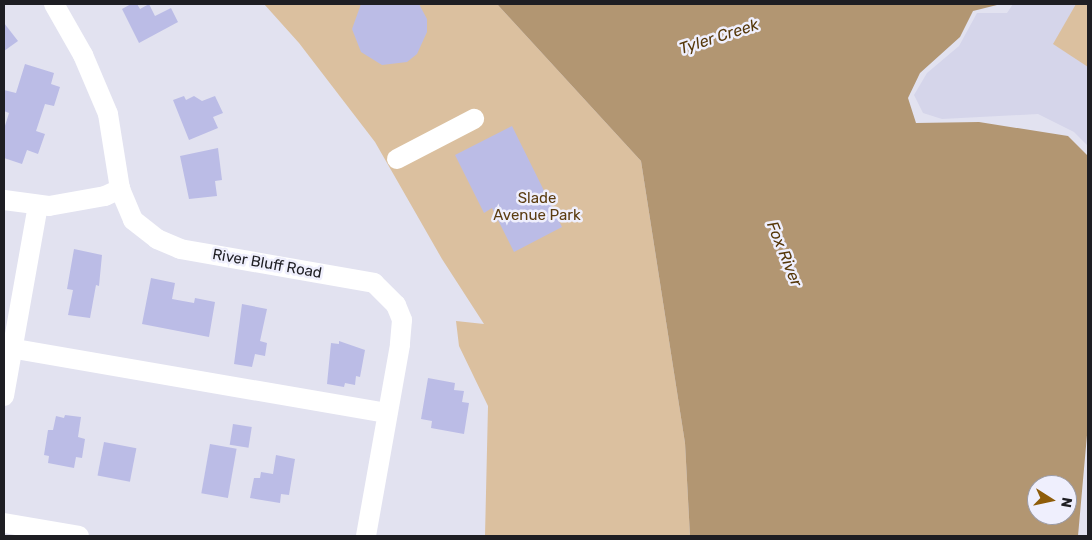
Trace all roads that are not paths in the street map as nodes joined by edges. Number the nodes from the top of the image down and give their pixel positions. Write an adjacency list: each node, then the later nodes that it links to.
1 (54, 4): 4 (street, River Bluff Road)
2 (474, 119): 3 (street)
3 (397, 159)
4 (120, 189): 6 (street); 9 (street, River Bluff Road)
5 (4, 200): 6 (street)
6 (38, 206): 7 (street)
7 (8, 348): 8 (street); 9 (street)
8 (4, 396)
9 (387, 413): 12 (street, River Bluff Road)
10 (4, 523): 11 (street)
11 (79, 536)
12 (366, 536)

